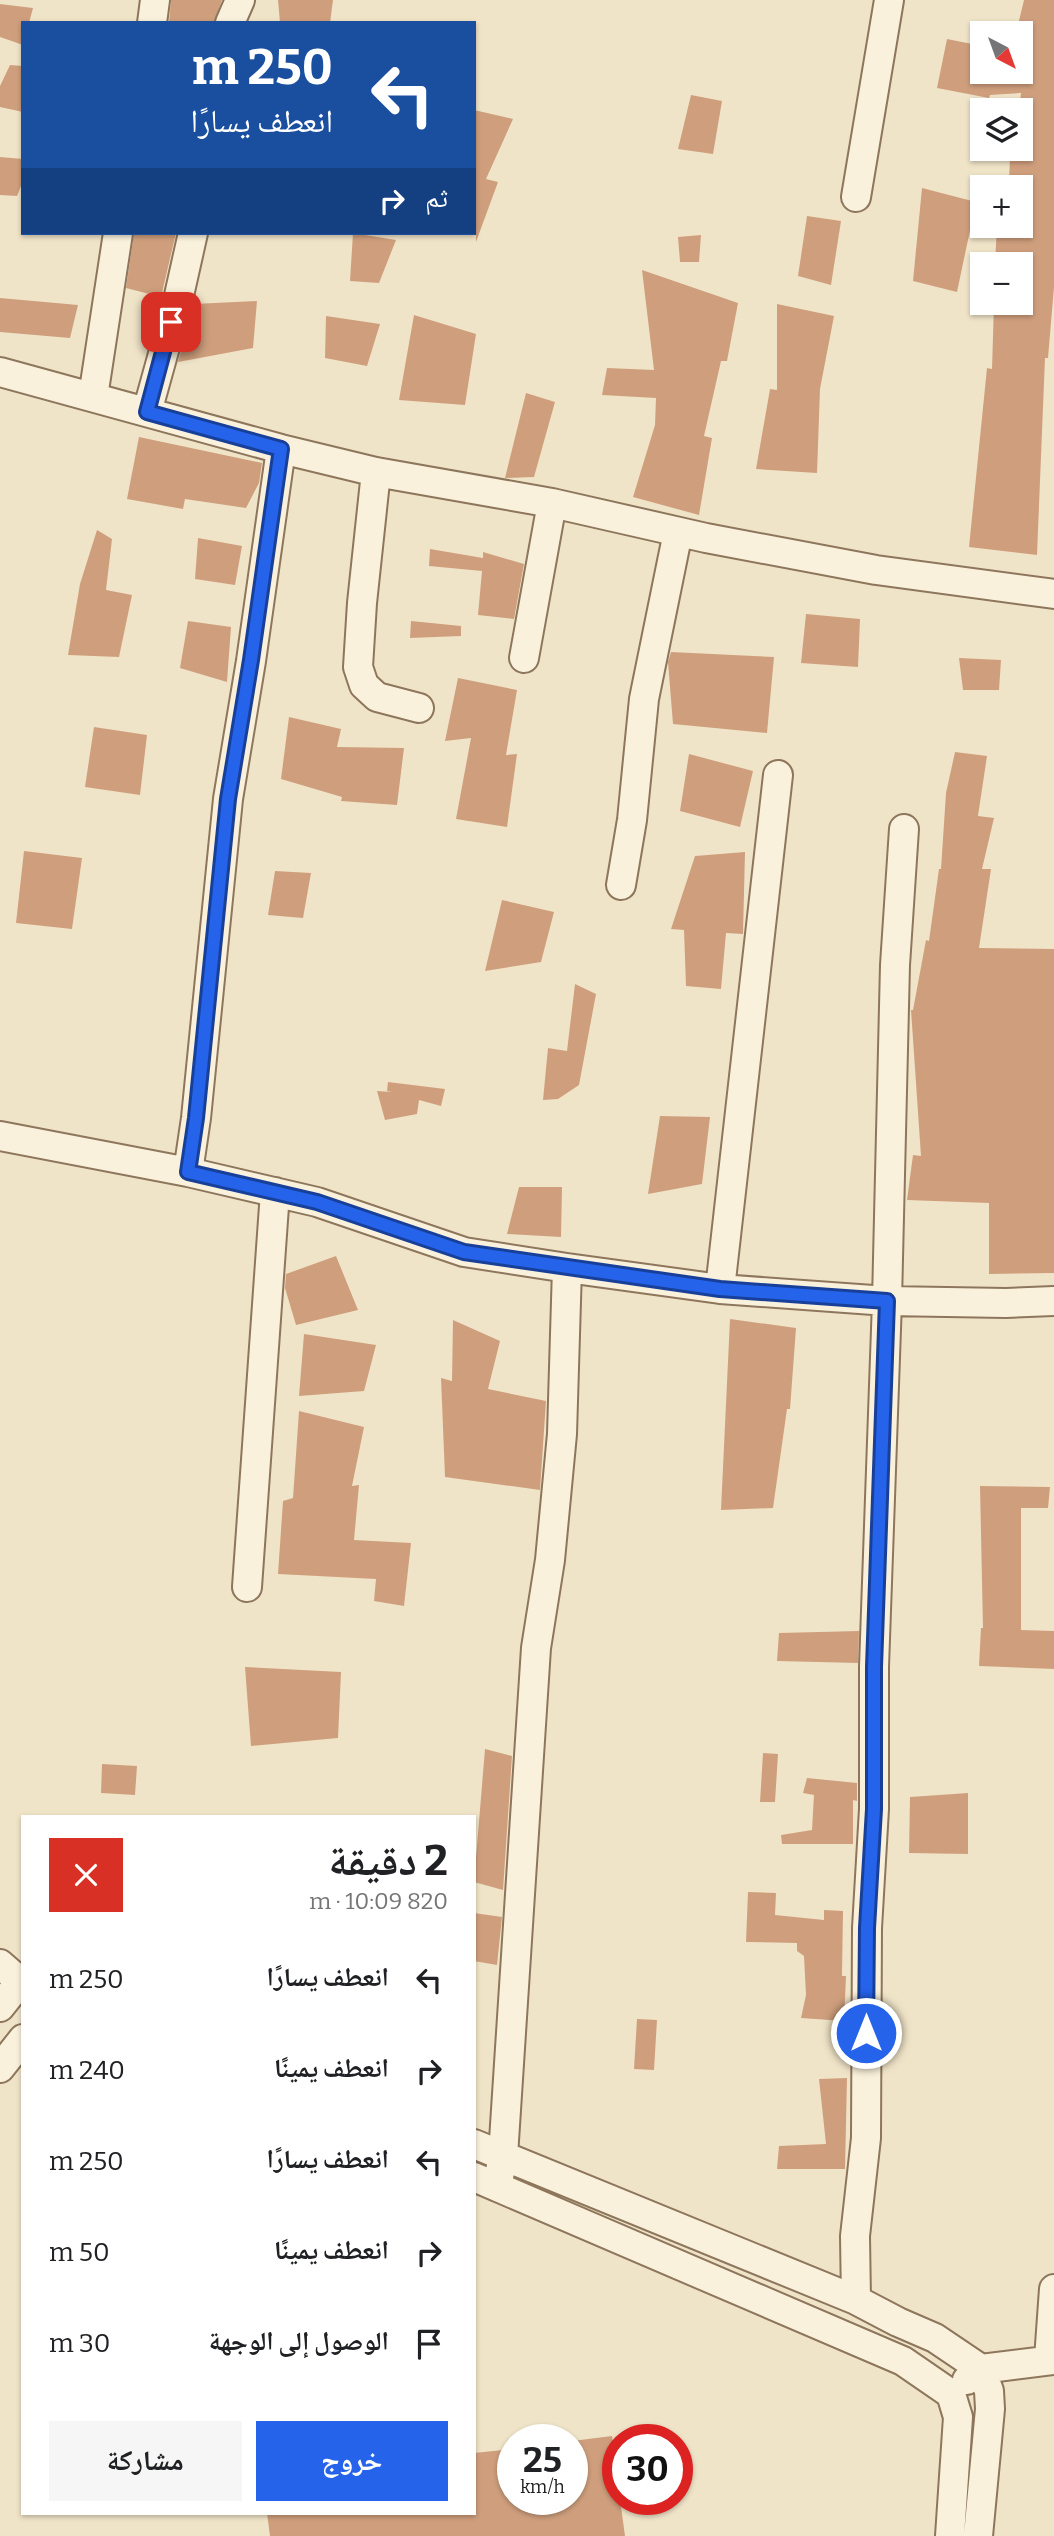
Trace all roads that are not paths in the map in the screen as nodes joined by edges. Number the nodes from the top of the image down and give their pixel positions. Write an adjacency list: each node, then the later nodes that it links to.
1 (155, 0): 4 (street)
2 (240, 0): 5 (street)
3 (889, 0): 6 (street)
4 (152, 21)
5 (231, 21)
6 (856, 197)
7 (118, 235): 10 (street)
8 (193, 235): 11 (street)
9 (0, 372): 10 (street)
10 (93, 397): 11 (street)
11 (147, 412): 12 (street)
12 (281, 449): 13 (street); 23 (street)
13 (376, 472): 14 (street); 18 (street)
14 (552, 503): 15 (street); 17 (street)
15 (678, 532): 16 (street); 21 (street)
16 (1054, 594)
17 (524, 658)
18 (419, 708)
19 (778, 775): 26 (street)
20 (904, 829): 27 (street)
21 (621, 885)
22 (0, 1136): 23 (street)
23 (188, 1172): 24 (street)
24 (275, 1192): 25 (street); 29 (street)
25 (566, 1268): 26 (street); 36 (street)
26 (720, 1289): 27 (street)
27 (887, 1301): 28 (street); 39 (street)
28 (1054, 1301)
29 (247, 1587)
30 (0, 1957): 31 (street)
31 (18, 1974): 32 (street)
32 (0, 2007)
33 (21, 2042): 34 (street)
34 (0, 2068)
35 (476, 2145): 36 (street)
36 (503, 2156): 37 (street); 39 (street)
37 (486, 2182): 42 (street)
38 (1054, 2289): 40 (street)
39 (856, 2300): 41 (street)
40 (1051, 2359): 41 (street)
41 (981, 2369): 42 (street); 44 (street)
42 (951, 2394): 43 (street)
43 (950, 2536)
44 (978, 2536)

